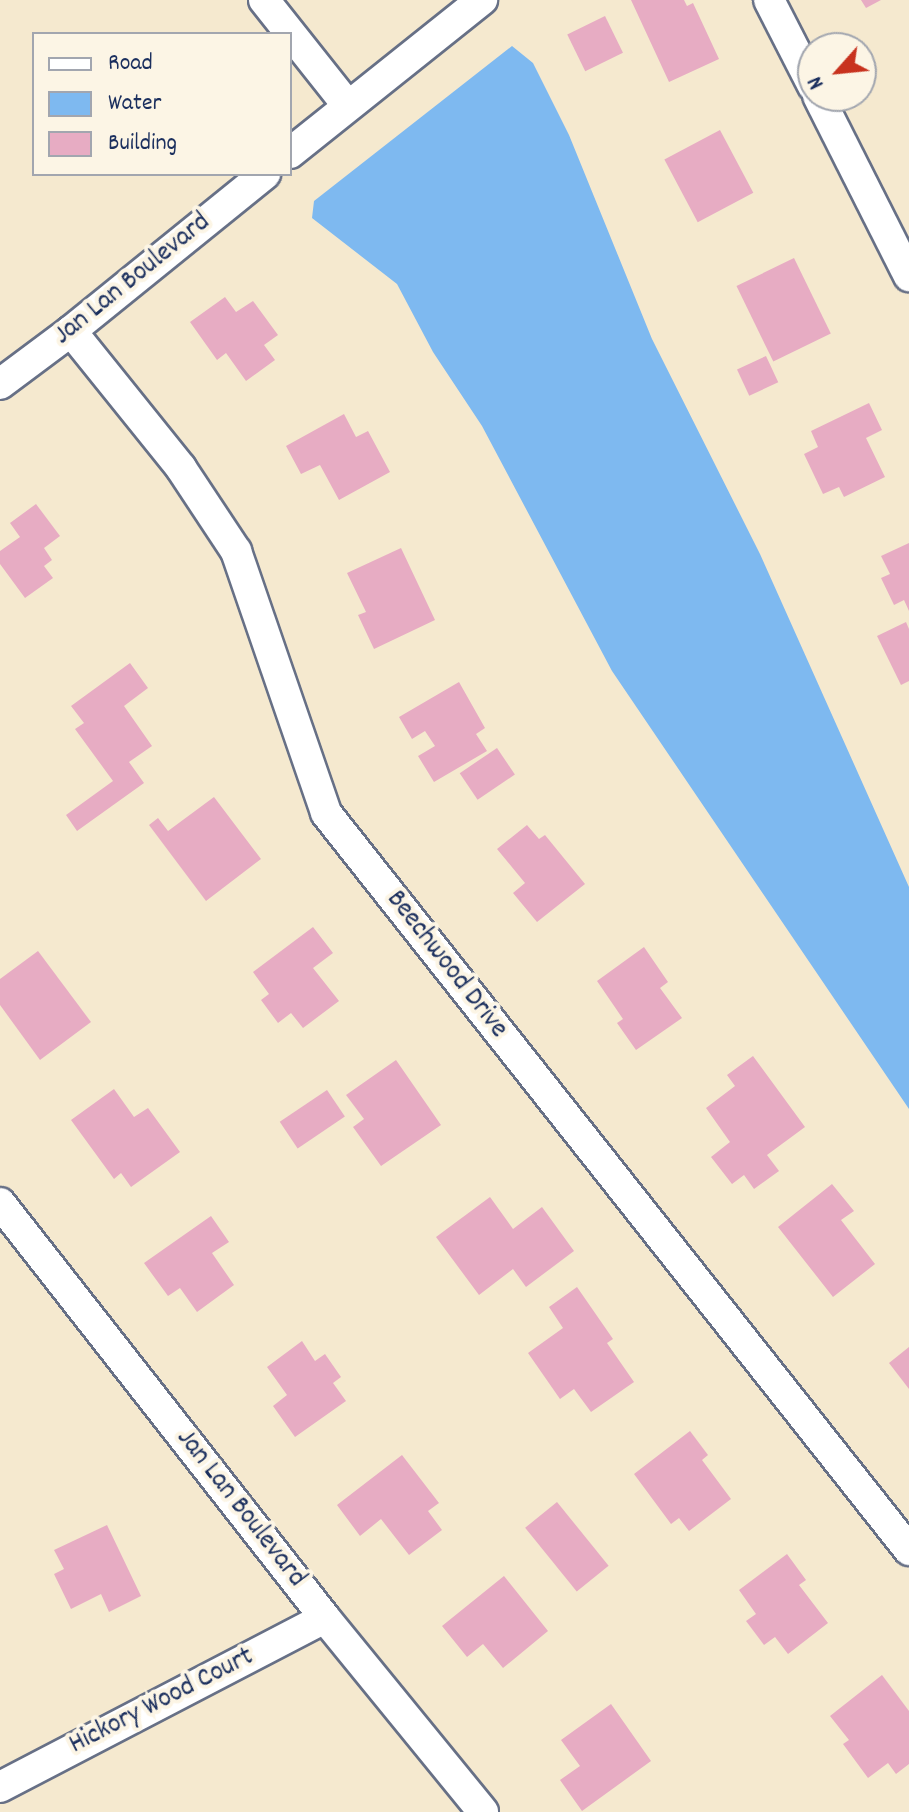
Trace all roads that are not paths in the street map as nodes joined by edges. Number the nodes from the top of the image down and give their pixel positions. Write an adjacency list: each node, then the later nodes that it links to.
1 (264, 0): 4 (street)
2 (482, 0): 7 (street)
3 (769, 0): 6 (street)
4 (289, 32)
5 (292, 35): 7 (street)
6 (797, 55)
7 (348, 106): 9 (street)
8 (826, 112): 11 (street)
9 (292, 151)
10 (263, 176): 12 (street, Jan Lan Boulevard)
11 (909, 276)
12 (71, 331): 13 (street, Jan Lan Boulevard); 15 (street, Beechwood Drive)
13 (0, 384)
14 (0, 1203): 16 (street, Jan Lan Boulevard)
15 (909, 1550)
16 (325, 1618): 17 (street, Hickory Wood Court); 18 (street, Jan Lan Boulevard)
17 (0, 1787)
18 (483, 1812)

